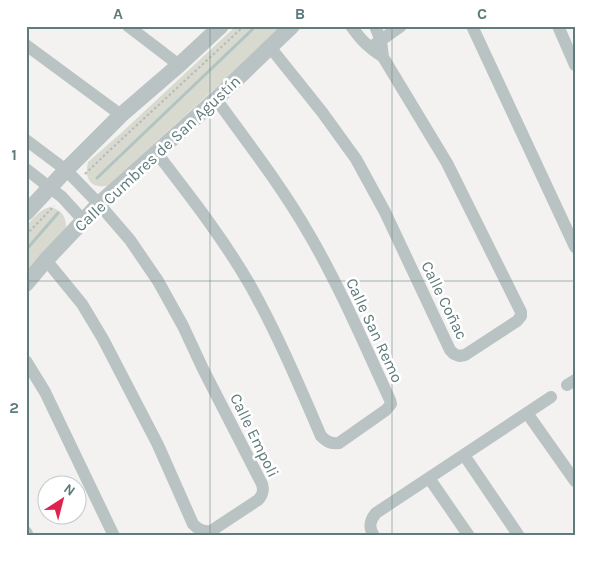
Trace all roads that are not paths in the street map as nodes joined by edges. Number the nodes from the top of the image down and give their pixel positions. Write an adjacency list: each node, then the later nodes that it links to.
1 (128, 26): 14 (street)
2 (221, 26): 14 (street)
3 (292, 26): 11 (street, Calle Cumbres de San Agustín)
4 (351, 26): 12 (street, Calle Coñac)
5 (375, 26): 9 (street, Calle Coñac)
6 (401, 26): 9 (street)
7 (472, 26): 26 (street)
8 (558, 26): 15 (street)
9 (381, 41): 12 (street); 13 (street, Calle Coñac)
10 (26, 45): 17 (street)
11 (270, 47): 13 (street, Calle Coñac); 16 (street, Calle Cumbres de San Agustín)
12 (369, 48): 13 (street, Calle Coñac)
13 (382, 57)
14 (179, 65): 17 (street)
15 (575, 65)
16 (216, 99): 19 (street, Calle Cumbres de San Agustín); 19 (street, Calle San Remo)
17 (122, 115): 21 (street)
18 (26, 140): 21 (street, Calle Empoli)
19 (156, 152): 23 (street, Calle Cumbres de San Agustín)
20 (26, 168): 22 (street)
21 (66, 170): 22 (street); 23 (street, Calle Empoli)
22 (56, 192): 24 (street); 25 (street)
23 (99, 204): 25 (street, Calle Cumbres de San Agustín); 27 (street, Calle Empoli)
24 (26, 213)
25 (83, 220): 27 (street, Calle Cumbres de San Agustín)
26 (575, 247)
27 (46, 260): 28 (street, Calle Cumbres de San Agustín)
28 (26, 284)
29 (26, 361): 38 (street)
30 (551, 397): 31 (street)
31 (527, 413): 32 (street); 34 (street)
32 (464, 455): 33 (street); 40 (street)
33 (429, 478): 35 (street); 39 (street)
34 (575, 481)
35 (372, 531)
36 (26, 532): 37 (street)
37 (28, 536)
38 (114, 536)
39 (469, 536)
40 (519, 536)

